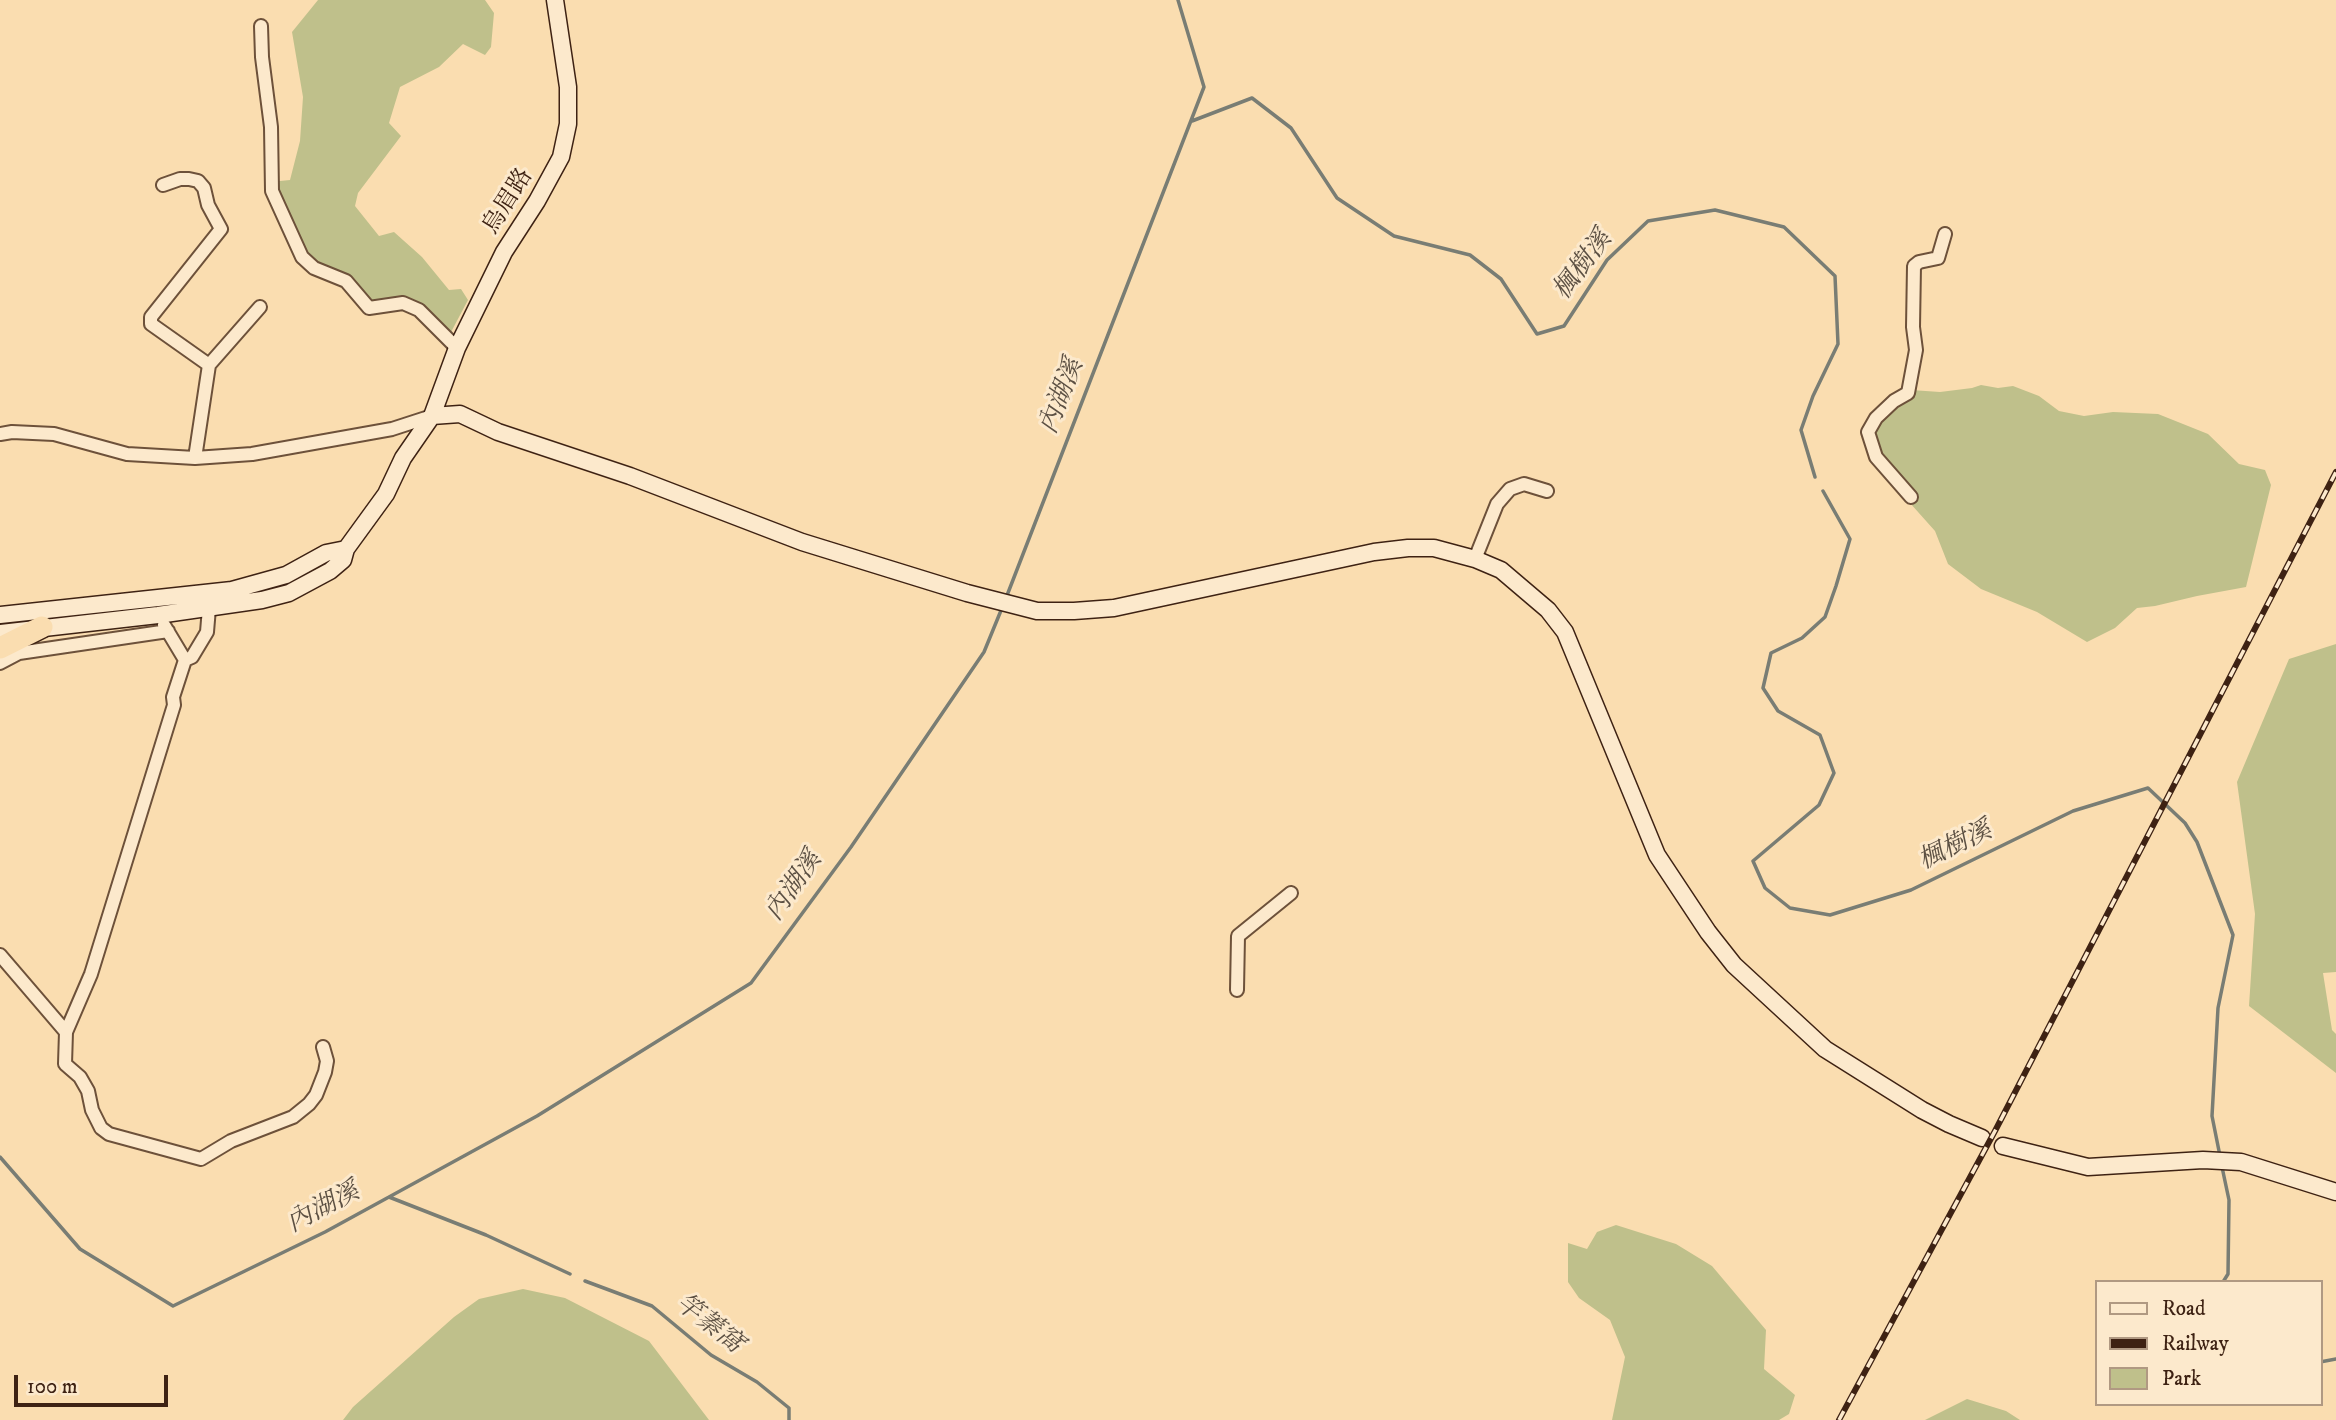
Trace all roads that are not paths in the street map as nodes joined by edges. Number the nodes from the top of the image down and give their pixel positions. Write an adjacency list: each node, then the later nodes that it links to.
1 (555, 0): 6 (street, 烏眉路)
2 (261, 26): 6 (street)
3 (163, 185): 7 (street)
4 (1945, 234): 12 (street)
5 (260, 307): 7 (street)
6 (457, 348): 8 (street, 烏眉路)
7 (209, 365): 10 (street)
8 (432, 416): 10 (street); 13 (street, 烏眉路); 14 (street)
9 (0, 434): 10 (street)
10 (195, 458)
11 (1547, 491): 14 (street)
12 (1910, 497)
13 (346, 549): 15 (street, 烏眉路); 16 (street)
14 (1475, 559): 29 (street)
15 (209, 608): 17 (street, 烏眉路); 22 (street)
16 (0, 615)
17 (158, 615): 18 (street, 烏眉路); 19 (street)
18 (42, 627): 20 (street, 烏眉路); 21 (highway)
19 (168, 631): 22 (street); 23 (street)
20 (0, 633)
21 (0, 648)
22 (185, 660): 27 (street)
23 (0, 663)
24 (1291, 893): 26 (street)
25 (0, 956): 27 (street)
26 (1237, 990)
27 (66, 1032): 28 (street)
28 (323, 1046)
29 (1982, 1138)
30 (2003, 1146): 31 (street)
31 (2336, 1192)

